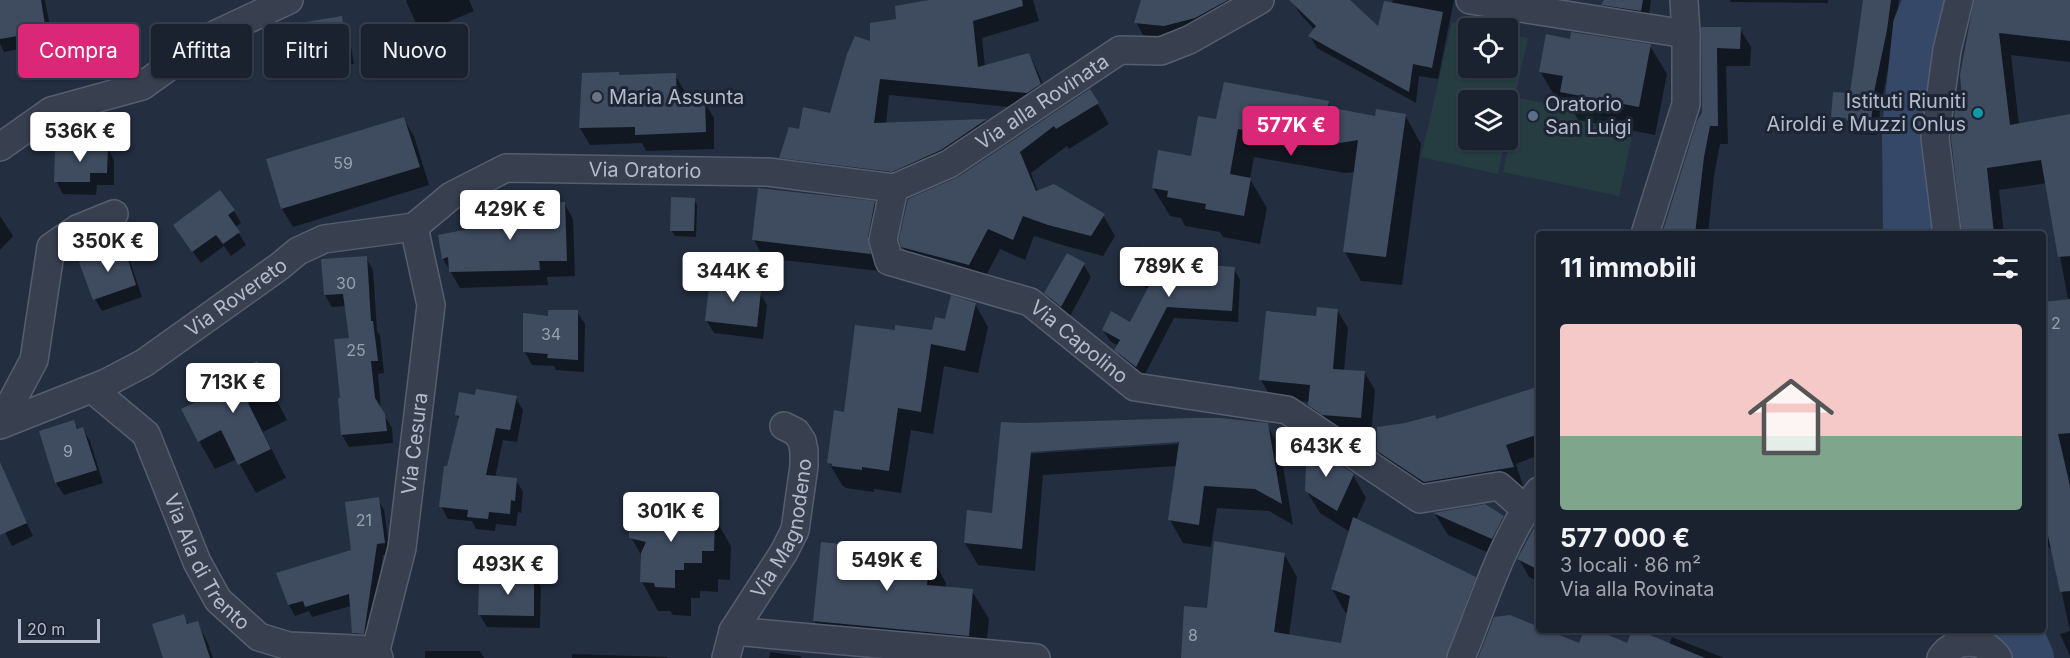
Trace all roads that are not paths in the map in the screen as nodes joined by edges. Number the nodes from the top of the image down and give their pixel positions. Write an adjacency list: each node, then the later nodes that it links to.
1 (289, 0): 7 (street)
2 (1260, 0): 8 (street, Via alla Rovinata)
3 (1470, 0): 6 (street)
4 (1684, 0): 6 (street)
5 (1959, 0): 12 (street)
6 (1686, 34): 11 (street)
7 (0, 147)
8 (894, 188): 10 (street, Via Oratorio); 16 (street, Via Capolino)
9 (114, 214): 14 (street)
10 (414, 227): 13 (street, Via Rovereto); 21 (street, Via Cesura)
11 (1646, 231)
12 (1947, 231)
13 (92, 389): 14 (street, Via Rovereto); 20 (street, Via Ala di Trento)
14 (0, 424)
15 (784, 426): 17 (street, Via Magnodeno)
16 (1532, 500): 24 (street)
17 (733, 632): 22 (street, Via Magnodeno); 23 (street)
18 (1948, 645): 19 (street)
19 (1989, 645)
20 (282, 652): 21 (street, Via Ala di Trento)
21 (378, 654)
22 (726, 658)
23 (1036, 658)
24 (1461, 658)

